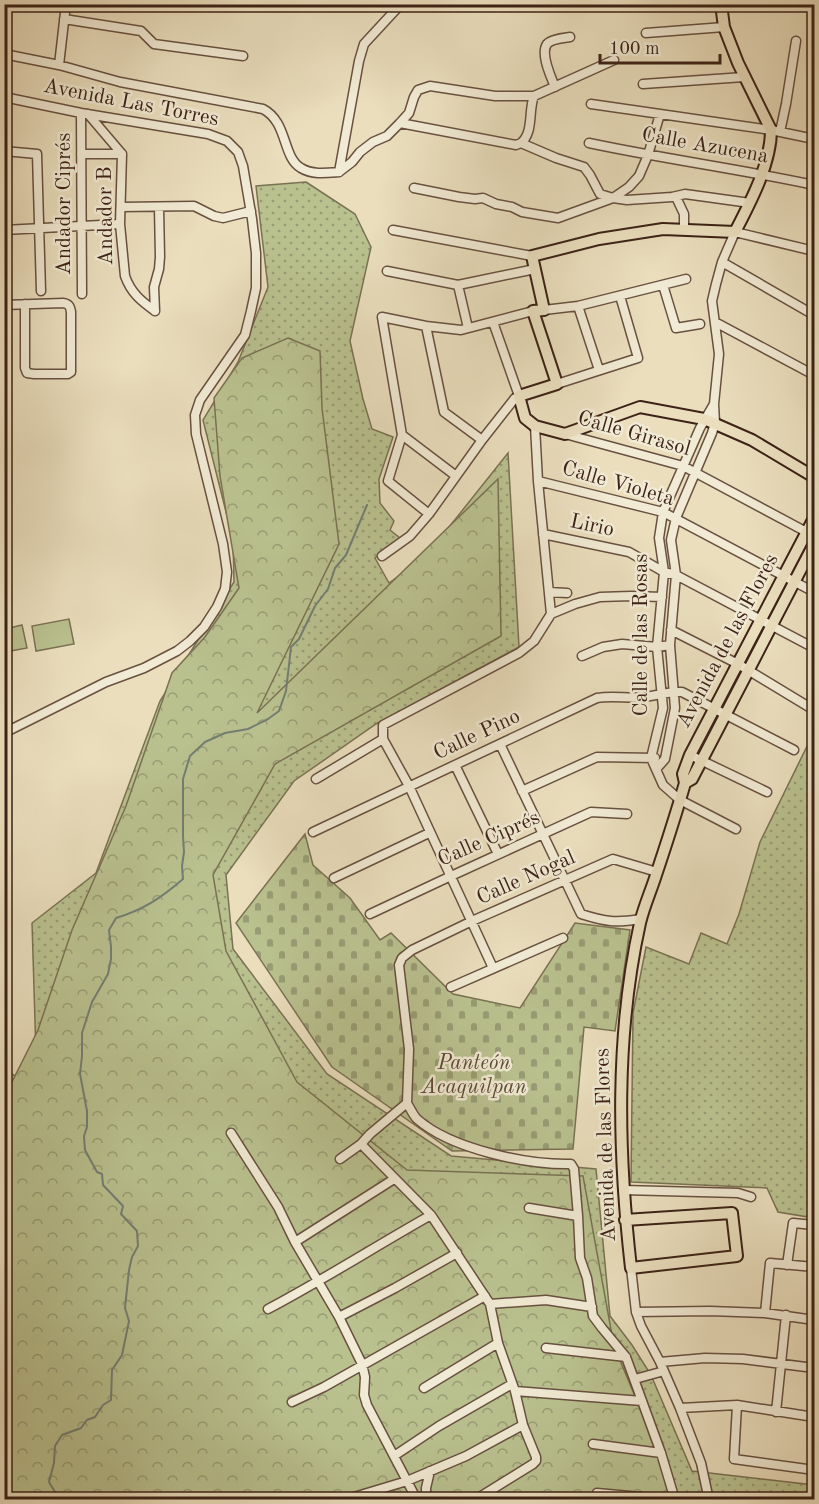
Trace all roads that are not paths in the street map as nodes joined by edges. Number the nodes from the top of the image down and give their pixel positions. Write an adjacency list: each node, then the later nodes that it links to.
1 (66, 4): 4 (street)
2 (400, 4): 30 (street)
3 (721, 4): 5 (main road)
4 (64, 19): 10 (street); 12 (street)
5 (724, 27): 6 (street); 13 (main road)
6 (646, 33)
7 (570, 37): 15 (street)
8 (796, 41): 22 (street)
9 (4, 54): 12 (street, Avenida Las Torres)
10 (243, 56)
11 (614, 60): 15 (street)
12 (58, 64): 30 (street, Avenida Las Torres)
13 (744, 77): 14 (street); 22 (main road)
14 (643, 84)
15 (555, 87): 16 (street)
16 (534, 96): 21 (street); 24 (street)
17 (4, 97): 19 (street, Avenida Las Torres)
18 (591, 104): 20 (street)
19 (85, 113): 27 (street, Andador Ciprés); 28 (street); 39 (street, Avenida Las Torres)
20 (660, 114): 22 (street); 29 (street)
21 (400, 123): 24 (street); 30 (street)
22 (775, 131): 23 (street); 31 (main road)
23 (814, 139)
24 (520, 143): 35 (street)
25 (589, 143): 29 (street, Calle Azucena)
26 (4, 151): 42 (street, Andador Ciprés)
27 (81, 154): 28 (street); 41 (street, Andador Ciprés)
28 (122, 154): 37 (street, Andador B)
29 (648, 155): 31 (street, Calle Azucena); 35 (street)
30 (339, 172)
31 (761, 174): 32 (street, Calle Azucena); 36 (main road)
32 (814, 185)
33 (414, 188): 35 (street)
34 (676, 197): 35 (street); 36 (street); 45 (street)
35 (613, 198)
36 (750, 202): 46 (main road)
37 (121, 207): 38 (street); 40 (street, Andador B)
38 (159, 207): 39 (street); 40 (street, Andador B)
39 (251, 211): 111 (street, Avenida Las Torres)
40 (120, 224): 41 (street)
41 (82, 226): 42 (street); 56 (street, Andador Ciprés)
42 (39, 229): 43 (street); 55 (street, Andador Ciprés)
43 (4, 230)
44 (393, 230): 48 (street)
45 (684, 230): 46 (main road); 48 (main road)
46 (735, 232): 47 (street); 49 (street, Calle de las Rosas)
47 (814, 251)
48 (532, 255): 50 (main road)
49 (722, 262): 62 (street); 64 (street, Calle de las Rosas)
50 (535, 269): 53 (street); 61 (main road)
51 (387, 271): 53 (street)
52 (686, 279): 54 (street)
53 (458, 285): 67 (street)
54 (663, 285): 57 (street); 65 (street)
55 (41, 291)
56 (82, 294)
57 (620, 296): 60 (street); 68 (street)
58 (25, 304): 58 (street); 59 (street)
59 (4, 305)
60 (578, 306): 61 (street); 68 (street)
61 (539, 310): 63 (street); 70 (main road)
62 (814, 315)
63 (493, 322): 67 (street); 71 (street)
64 (715, 322): 69 (street); 72 (street, Calle de las Rosas)
65 (700, 324)
66 (426, 326): 67 (street); 75 (street); 76 (street)
67 (468, 328)
68 (599, 370): 70 (street)
69 (814, 375)
70 (557, 384): 71 (main road)
71 (519, 396): 73 (main road); 76 (street)
72 (710, 421): 74 (main road); 77 (street, Calle de las Rosas); 78 (street, Calle de las Rosas); 80 (main road)
73 (535, 426): 74 (main road, Calle Girasol); 81 (street)
74 (565, 434): 77 (street, Calle Girasol)
75 (402, 435): 79 (street); 83 (street)
76 (482, 440): 79 (street)
77 (683, 466): 78 (street, Calle Girasol); 82 (street, Calle de las Rosas)
78 (695, 471): 84 (street, Calle de las Rosas); 86 (street, Calle Girasol)
79 (456, 476): 83 (street)
80 (814, 477)
81 (538, 481): 82 (street, Calle Violeta); 87 (street)
82 (663, 512): 84 (street, Calle Violeta); 90 (street, Calle de las Rosas)
83 (429, 514): 89 (street)
84 (676, 518): 91 (street, Calle de las Rosas); 92 (street, Calle Violeta)
85 (814, 518): 86 (main road, Avenida de las Flores)
86 (811, 533): 92 (main road, Avenida de las Flores)
87 (543, 534): 90 (street, Lirio); 94 (street)
88 (814, 544): 93 (main road, Avenida de las Flores)
89 (382, 556)
90 (664, 572): 91 (street, Lirio); 97 (street, Calle de las Rosas)
91 (676, 575): 99 (street, Lirio); 101 (street, Calle de las Rosas)
92 (784, 575): 93 (street, Calle Violeta); 99 (main road, Avenida de las Flores)
93 (795, 582): 95 (street, Calle Violeta); 100 (main road, Avenida de las Flores)
94 (549, 592): 96 (street); 98 (street)
95 (814, 592)
96 (567, 593)
97 (662, 597): 98 (street); 103 (street, Calle de las Rosas)
98 (551, 614): 112 (street)
99 (760, 619): 100 (street, Lirio); 106 (main road, Avenida de las Flores)
100 (771, 625): 104 (street, Lirio); 106 (main road, Avenida de las Flores)
101 (671, 630): 102 (street, Calle de las Rosas); 106 (street)
102 (670, 645): 103 (street); 107 (street, Calle de las Rosas)
103 (657, 647): 105 (street); 108 (street, Calle de las Rosas)
104 (814, 648)
105 (582, 656)
106 (743, 667): 109 (street); 110 (main road, Avenida de las Flores)
107 (674, 691): 108 (street, Calle Pino); 110 (street); 117 (street, Calle de las Rosas)
108 (662, 694): 113 (street, Calle Pino); 116 (street, Calle de las Rosas)
109 (814, 710)
110 (719, 712): 114 (street); 115 (main road, Avenida de las Flores); 118 (main road, Avenida de las Flores)
111 (4, 733)
112 (383, 739): 121 (street); 123 (street)
113 (500, 744): 119 (street, Calle Pino); 124 (street)
114 (794, 750)
115 (690, 755): 118 (street); 122 (main road, Avenida de las Flores)
116 (651, 758): 117 (street); 120 (street); 124 (street)
117 (665, 759): 120 (street)
118 (701, 760): 122 (main road, Avenida de las Flores); 125 (street)
119 (455, 765): 123 (street, Calle Pino); 132 (street)
120 (657, 768): 126 (street)
121 (316, 779)
122 (685, 783): 126 (main road, Avenida de las Flores)
123 (409, 786): 129 (street, Calle Pino); 130 (street)
124 (522, 791): 131 (street)
125 (766, 792)
126 (680, 800): 128 (street); 133 (main road, Avenida de las Flores)
127 (627, 814): 131 (street, Calle Ciprés)
128 (736, 829)
129 (313, 832)
130 (429, 833): 134 (street); 135 (street)
131 (542, 834): 132 (street, Calle Ciprés); 136 (street)
132 (498, 854): 134 (street, Calle Ciprés)
133 (657, 872): 136 (street, Calle Nogal); 138 (main road, Avenida de las Flores)
134 (451, 876): 137 (street, Calle Ciprés); 139 (street)
135 (334, 878)
136 (564, 880): 138 (street); 139 (street, Calle Nogal)
137 (370, 914)
138 (641, 920): 148 (main road, Avenida de las Flores)
139 (472, 921): 141 (street); 143 (street, Calle Nogal)
140 (562, 938): 141 (street)
141 (493, 968): 142 (street)
142 (450, 987)
143 (407, 1103): 145 (street); 152 (street)
144 (231, 1133): 155 (street)
145 (361, 1144): 146 (street); 147 (street)
146 (340, 1159)
147 (394, 1179): 151 (street); 155 (street)
148 (623, 1190): 149 (street); 153 (main road, Avenida de las Flores)
149 (751, 1197)
150 (529, 1208): 152 (street)
151 (430, 1215): 156 (street); 160 (street)
152 (578, 1216): 163 (street)
153 (625, 1220): 159 (main road, Avenida de las Flores); 159 (main road)
154 (814, 1225): 157 (street)
155 (295, 1242): 160 (street)
156 (457, 1253): 161 (street); 168 (street)
157 (787, 1265): 158 (street); 166 (street)
158 (814, 1267)
159 (631, 1268): 165 (street, Avenida de las Flores)
160 (318, 1282): 164 (street); 168 (street)
161 (485, 1296): 162 (street); 174 (street)
162 (490, 1304): 163 (street); 170 (street)
163 (592, 1307): 172 (street)
164 (268, 1309)
165 (636, 1312): 166 (street); 173 (street, Avenida de las Flores)
166 (765, 1313): 167 (street)
167 (786, 1316): 169 (street); 175 (street)
168 (339, 1317): 174 (street)
169 (814, 1320)
170 (498, 1343): 179 (street); 180 (street)
171 (546, 1348): 172 (street)
172 (626, 1357): 178 (street)
173 (660, 1362): 175 (street); 177 (street, Avenida de las Flores)
174 (362, 1364): 182 (street); 190 (street)
175 (781, 1364): 176 (street); 185 (street)
176 (814, 1368)
177 (664, 1371): 178 (street); 184 (street, Avenida de las Flores)
178 (635, 1379): 181 (street)
179 (424, 1388)
180 (513, 1388): 181 (street); 187 (street); 190 (street)
181 (642, 1401): 189 (street)
182 (292, 1402)
183 (737, 1405): 184 (street); 185 (street); 191 (street)
184 (680, 1408): 200 (street, Avenida de las Flores)
185 (776, 1412): 186 (street)
186 (814, 1417)
187 (523, 1425): 192 (street); 198 (street)
188 (593, 1444): 189 (street)
189 (661, 1453): 199 (street)
190 (394, 1456): 193 (street)
191 (814, 1470)
192 (430, 1471): 193 (street); 197 (street)
193 (407, 1481): 195 (street); 196 (street)
194 (597, 1493): 199 (street)
195 (344, 1500)
196 (417, 1500)
197 (426, 1500)
198 (475, 1500)
199 (674, 1500)
200 (709, 1500)

